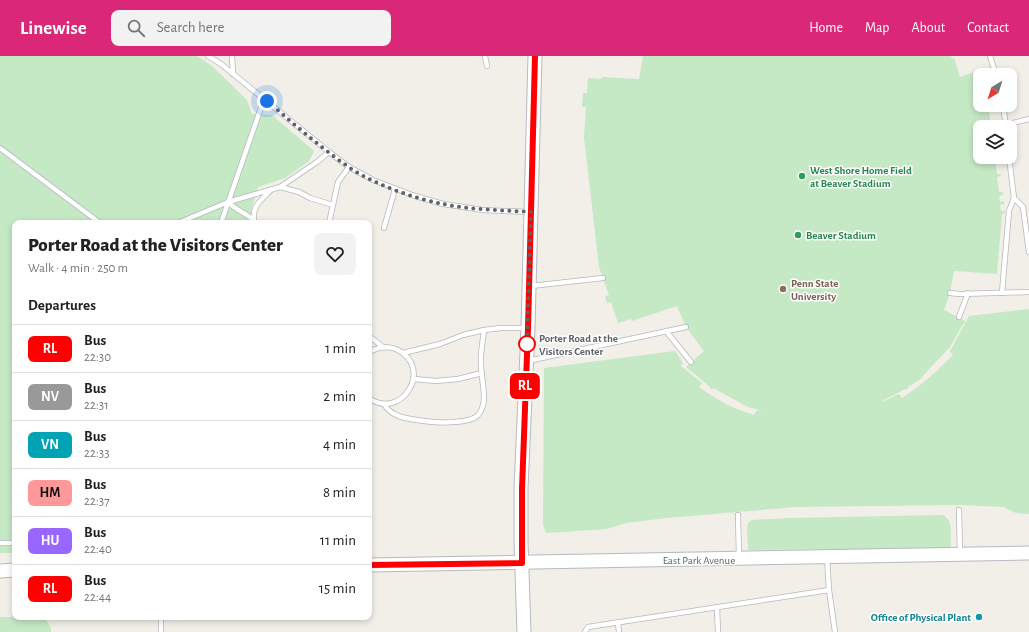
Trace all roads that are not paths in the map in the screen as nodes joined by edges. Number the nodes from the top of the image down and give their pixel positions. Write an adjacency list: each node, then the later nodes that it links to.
1 (208, 56): 8 (lane)
2 (232, 56): 8 (lane)
3 (485, 56): 6 (lane)
4 (535, 56): 22 (main road)
5 (990, 56): 7 (lane)
6 (487, 66)
7 (994, 68)
8 (233, 74): 9 (lane)
9 (264, 99): 13 (lane); 20 (lane)
10 (1029, 118): 11 (lane)
11 (1017, 122)
12 (0, 148): 23 (lane)
13 (329, 152): 15 (lane); 16 (lane)
14 (1010, 164): 19 (lane)
15 (349, 167): 18 (lane); 21 (lane)
16 (280, 187): 17 (lane); 21 (lane)
17 (272, 189): 20 (lane); 27 (lane)
18 (395, 189): 22 (lane); 29 (lane)
19 (1014, 198): 30 (lane); 36 (lane)
20 (228, 202): 24 (lane); 25 (lane); 26 (lane)
21 (333, 205): 28 (lane)
22 (531, 212): 32 (main road)
23 (96, 220)
24 (185, 220)
25 (222, 220)
26 (253, 220)
27 (255, 220)
28 (330, 220)
29 (384, 228)
30 (1029, 252)
31 (603, 278): 32 (lane)
32 (529, 287): 39 (main road)
33 (1029, 292): 36 (lane)
34 (950, 293): 35 (lane)
35 (968, 293): 36 (lane); 37 (lane)
36 (1002, 293)
37 (958, 317)
38 (686, 327): 41 (lane)
39 (528, 328): 40 (lane); 46 (main road)
40 (484, 330): 45 (lane); 48 (lane)
41 (666, 331): 46 (lane); 47 (lane)
42 (372, 338): 43 (lane)
43 (383, 347): 44 (lane); 45 (lane)
44 (372, 350)
45 (403, 353): 49 (lane)
46 (527, 362): 60 (main road)
47 (691, 362)
48 (482, 373): 49 (lane); 51 (lane)
49 (414, 379): 51 (lane)
50 (372, 400): 51 (lane)
51 (384, 404)
52 (959, 510): 57 (lane)
53 (738, 515): 59 (lane)
54 (0, 543): 55 (lane)
55 (12, 543)
56 (1029, 553): 57 (main road, East Park Avenue)
57 (960, 555): 58 (main road, East Park Avenue)
58 (828, 557): 59 (main road, East Park Avenue); 64 (lane)
59 (739, 559): 60 (main road, East Park Avenue)
60 (522, 563): 61 (main road, East Park Avenue); 69 (main road)
61 (372, 565)
62 (0, 570): 63 (main road)
63 (12, 570)
64 (829, 590): 65 (lane); 73 (lane)
65 (717, 607): 67 (lane); 72 (lane)
66 (161, 620): 68 (lane)
67 (618, 623): 70 (lane); 71 (lane)
68 (161, 632)
69 (524, 632)
70 (586, 632)
71 (620, 632)
72 (718, 632)
73 (836, 632)

